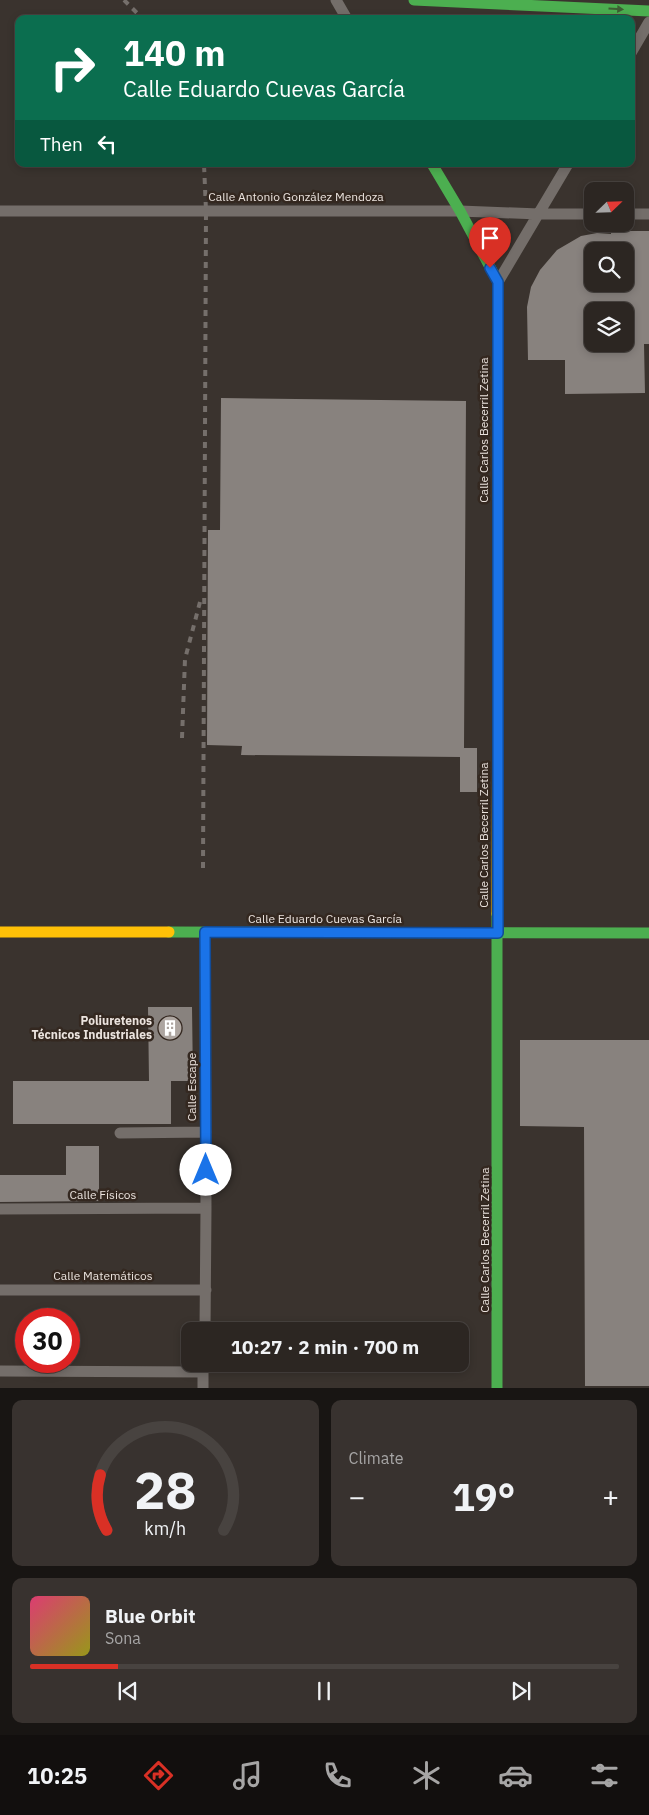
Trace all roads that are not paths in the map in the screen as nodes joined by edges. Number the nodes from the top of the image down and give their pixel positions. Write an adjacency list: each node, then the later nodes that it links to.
1 (336, 0): 4 (street)
2 (414, 0): 3 (street, one-way to 3)
3 (649, 11)
4 (345, 15)
5 (649, 22): 6 (street)
6 (635, 46)
7 (434, 167): 10 (street, Calle Carlos Becerril Zetina)
8 (566, 167): 11 (street)
9 (0, 211): 10 (street, Calle Antonio González Mendoza)
10 (460, 211): 11 (street, Calle Antonio González Mendoza); 15 (street, Calle Carlos Becerril Zetina)
11 (540, 214): 12 (street, Calle Antonio González Mendoza); 15 (street)
12 (584, 214)
13 (634, 214): 14 (street)
14 (649, 214)
15 (498, 282): 18 (street, Calle Carlos Becerril Zetina)
16 (0, 932): 17 (street, Calle Eduardo Cuevas García)
17 (205, 932): 18 (street, Calle Eduardo Cuevas García); 20 (street, Calle Escape)
18 (498, 933): 19 (street, Calle Eduardo Cuevas García); 31 (street, Calle Carlos Becerril Zetina)
19 (649, 933)
20 (206, 1132): 21 (street); 22 (street, Calle Escape)
21 (120, 1133)
22 (206, 1208): 23 (street, Calle Físicos); 25 (street, Calle Escape)
23 (0, 1209)
24 (0, 1290): 25 (street, Calle Matemáticos)
25 (206, 1290): 26 (street, Calle Escape)
26 (204, 1322)
27 (181, 1368): 28 (street)
28 (0, 1372)
29 (203, 1372): 30 (street)
30 (203, 1388)
31 (498, 1388)

